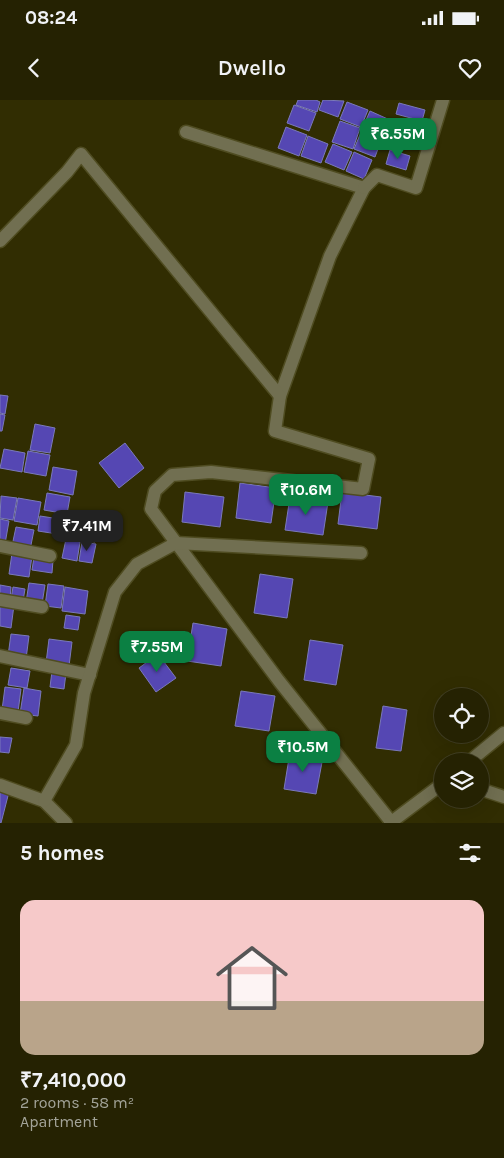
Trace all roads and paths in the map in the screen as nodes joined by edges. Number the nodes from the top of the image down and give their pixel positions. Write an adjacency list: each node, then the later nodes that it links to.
1 (443, 100): 3 (street)
2 (186, 132): 3 (street)
3 (364, 188): 5 (street)
4 (0, 242): 5 (street)
5 (280, 396): 6 (street)
6 (176, 543): 8 (street); 13 (street); 24 (street)
7 (0, 546): 9 (street)
8 (361, 552)
9 (50, 556)
10 (0, 600): 11 (street)
11 (42, 607)
12 (0, 656): 13 (street)
13 (90, 675): 22 (street)
14 (0, 713): 15 (street)
15 (26, 718)
16 (504, 733): 17 (street)
17 (480, 753)
18 (0, 785): 22 (street)
19 (434, 790): 24 (street)
20 (489, 792): 21 (street)
21 (504, 797)
22 (44, 801): 23 (street)
23 (66, 823)
24 (391, 823)

